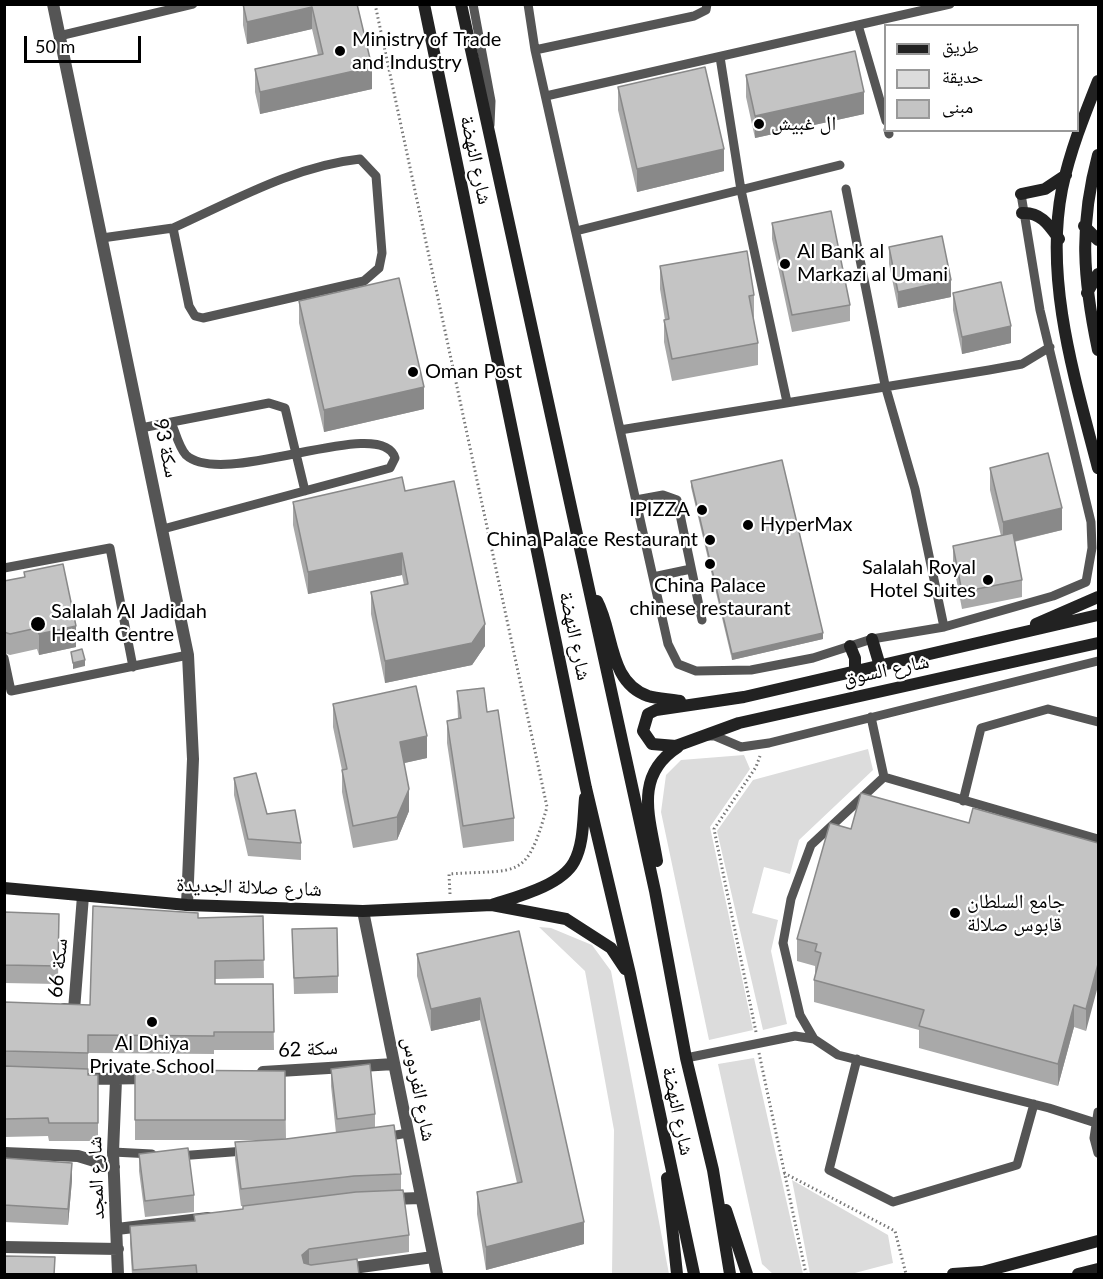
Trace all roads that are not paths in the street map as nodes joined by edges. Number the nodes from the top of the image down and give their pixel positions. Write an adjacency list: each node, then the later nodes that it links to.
1 (53, 4): 10 (street, سكة 93)
2 (193, 4): 10 (lane)
3 (424, 4): 68 (street, شارع النهضة)
4 (461, 4): 16 (street, شارع النهضة)
5 (473, 4): 16 (lane)
6 (528, 4): 11 (lane)
7 (707, 4): 11 (lane)
8 (950, 4): 9 (lane)
9 (858, 25): 12 (lane); 15 (lane)
10 (60, 36): 27 (street, سكة 93)
11 (535, 50): 14 (lane)
12 (720, 57): 14 (lane); 21 (lane)
13 (1098, 81): 19 (street)
14 (546, 96): 26 (lane)
15 (884, 117)
16 (489, 130): 47 (street, شارع النهضة)
17 (1098, 155): 24 (street)
18 (840, 165): 21 (lane)
19 (1066, 175): 22 (street); 28 (street)
20 (846, 189): 34 (lane)
21 (741, 190): 26 (lane); 35 (lane)
22 (1021, 194): 23 (lane)
23 (1022, 213): 28 (street); 32 (lane)
24 (1084, 226): 29 (street); 31 (street)
25 (173, 228): 25 (lane); 27 (lane)
26 (576, 231): 38 (lane)
27 (102, 238): 37 (street, سكة 93)
28 (1059, 239): 40 (street)
29 (1098, 240)
30 (1098, 274): 31 (street)
31 (1087, 292): 33 (street)
32 (1050, 347): 34 (lane); 51 (lane)
33 (1098, 350)
34 (885, 385): 35 (lane); 51 (lane)
35 (787, 402): 38 (lane)
36 (171, 422): 37 (lane); 39 (lane); 39 (lane)
37 (141, 428): 43 (street, سكة 93)
38 (620, 430): 42 (lane)
39 (297, 452): 41 (lane); 41 (lane)
40 (1098, 468)
41 (305, 491): 43 (lane)
42 (636, 500): 45 (lane); 46 (lane)
43 (162, 529): 56 (street, سكة 93)
44 (4, 568): 60 (lane)
45 (691, 569): 46 (lane); 50 (lane)
46 (653, 577): 55 (lane)
47 (589, 590): 62 (street); 72 (street, شارع النهضة)
48 (1098, 597): 52 (street)
49 (1098, 615): 52 (street, شارع السوق)
50 (702, 620)
51 (944, 627): 53 (lane)
52 (1023, 632): 59 (street, شارع السوق)
53 (872, 639): 55 (lane); 59 (street)
54 (1098, 643): 65 (street, شارع السوق)
55 (850, 646): 61 (street)
56 (188, 655): 60 (lane); 74 (street, سكة 93)
57 (4, 658): 60 (lane)
58 (1098, 661): 63 (lane)
59 (880, 666): 61 (street, شارع السوق)
60 (133, 667)
61 (855, 671): 62 (street, شارع السوق)
62 (696, 704): 66 (street, شارع السوق)
63 (871, 717): 65 (lane); 67 (lane)
64 (1098, 722): 69 (lane)
65 (704, 736): 66 (street, شارع السوق)
66 (684, 743): 72 (street)
67 (884, 777): 69 (lane); 79 (lane)
68 (586, 788): 75 (street, شارع صلالة الجديدة); 77 (street, شارع النهضة)
69 (963, 801): 70 (lane)
70 (1098, 839)
71 (4, 888): 73 (street, شارع صلالة الجديدة)
72 (655, 891): 80 (street, شارع النهضة)
73 (83, 896): 74 (street, شارع صلالة الجديدة); 78 (street, سكة 66)
74 (187, 905): 76 (street, شارع صلالة الجديدة)
75 (492, 905): 76 (street, شارع صلالة الجديدة); 77 (street, شارع صلالة الجديدة)
76 (363, 911): 82 (street, شارع الفردوس)
77 (630, 974): 92 (street, شارع النهضة)
78 (51, 1009)
79 (814, 1039): 80 (lane); 81 (lane)
80 (686, 1058): 98 (street, شارع النهضة)
81 (857, 1059): 87 (lane); 87 (lane)
82 (394, 1064): 83 (street, سكة 62); 90 (street, شارع الفردوس)
83 (255, 1072)
84 (162, 1077): 86 (street)
85 (71, 1078): 86 (street)
86 (116, 1080): 94 (street, شارع المجد)
87 (1034, 1104): 89 (lane)
88 (1098, 1112): 89 (lane)
89 (1096, 1123): 96 (lane)
90 (408, 1133): 91 (lane); 99 (street, شارع الفردوس)
91 (374, 1138)
92 (666, 1149): 113 (street); 114 (street, شارع النهضة)
93 (259, 1150): 94 (lane)
94 (113, 1152): 97 (street, شارع المجد)
95 (4, 1153): 97 (street)
96 (1098, 1153)
97 (114, 1167): 102 (street, شارع المجد)
98 (712, 1170): 115 (street, شارع النهضة); 116 (street)
99 (421, 1198): 100 (street); 106 (street, شارع الفردوس)
100 (377, 1200)
101 (224, 1216): 102 (street)
102 (117, 1229): 105 (street, شارع المجد)
103 (1098, 1242): 108 (street)
104 (4, 1247): 105 (street)
105 (118, 1249): 110 (street, شارع المجد)
106 (433, 1257): 111 (street); 112 (street, شارع الفردوس)
107 (1098, 1269): 109 (street)
108 (989, 1271): 117 (street); 118 (street)
109 (1084, 1274)
110 (118, 1275)
111 (310, 1275)
112 (437, 1275)
113 (677, 1275)
114 (694, 1275)
115 (730, 1275)
116 (747, 1275)
117 (953, 1275)
118 (975, 1275)

